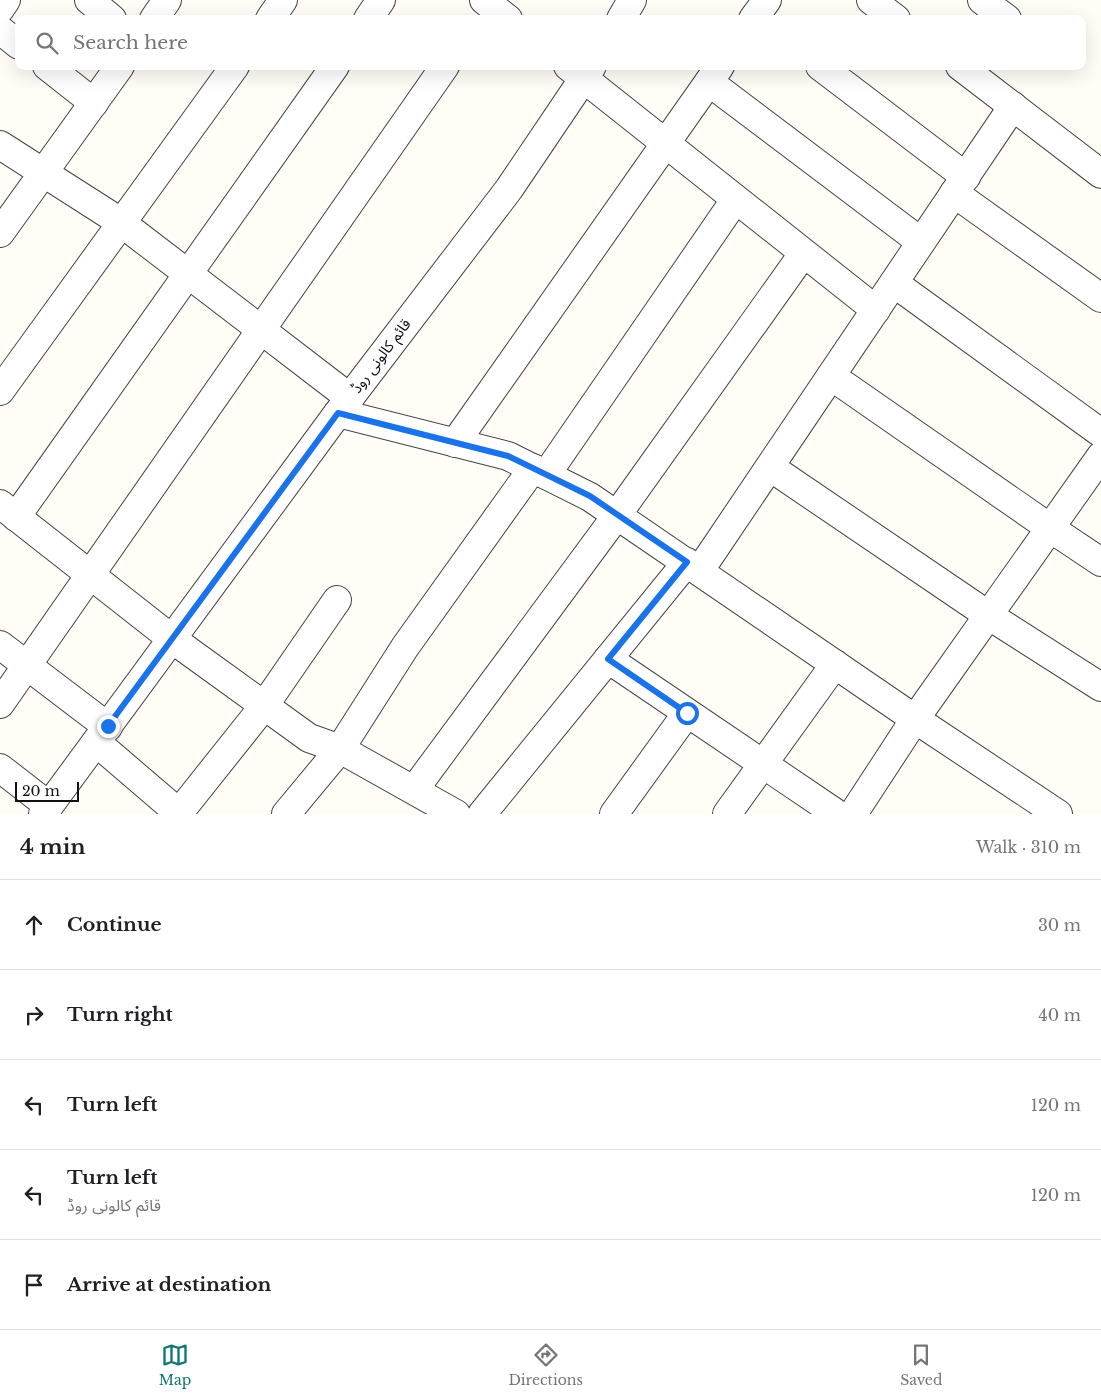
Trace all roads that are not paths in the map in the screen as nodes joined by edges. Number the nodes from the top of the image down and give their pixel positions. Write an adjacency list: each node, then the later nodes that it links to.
1 (6, 0): 9 (street)
2 (88, 0): 10 (street)
3 (167, 0): 11 (street)
4 (283, 0): 12 (street)
5 (382, 0): 13 (street)
6 (632, 0): 14 (street)
7 (871, 0): 15 (street)
8 (982, 0): 16 (street)
9 (0, 9)
10 (107, 15)
11 (157, 15)
12 (273, 15)
13 (371, 15)
14 (623, 15)
15 (891, 15)
16 (1002, 15)
17 (0, 30): 18 (street)
18 (15, 42)
19 (52, 70): 28 (street)
20 (117, 70): 28 (street)
21 (232, 70): 36 (street)
22 (332, 70): 40 (street)
23 (442, 70): 44 (street)
24 (825, 70): 34 (street)
25 (965, 70): 29 (street)
26 (582, 71): 30 (street); 47 (street, قائم کالونی روڈ)
27 (714, 74): 30 (street); 38 (street)
28 (94, 103): 32 (street)
29 (1013, 106): 33 (street); 34 (street)
30 (665, 144): 35 (street); 49 (street)
31 (0, 145): 32 (street)
32 (44, 173): 36 (street); 37 (street)
33 (1101, 174)
34 (960, 185): 38 (street); 42 (street)
35 (735, 200): 39 (street); 52 (street)
36 (122, 223): 40 (street); 46 (street)
37 (0, 234)
38 (921, 242): 41 (street)
39 (803, 254): 43 (street); 54 (street)
40 (188, 274): 44 (street); 53 (street)
41 (894, 283): 43 (street); 48 (street)
42 (1101, 298)
43 (876, 310): 45 (street)
44 (262, 330): 47 (street); 58 (street)
45 (831, 376): 51 (street); 55 (street)
46 (0, 391)
47 (344, 406): 49 (street); 61 (street, قائم کالونی روڈ)
48 (1101, 433)
49 (455, 443): 52 (street)
50 (1101, 456): 55 (street)
51 (770, 467): 57 (street); 60 (street)
52 (540, 472): 54 (street); 72 (street)
53 (8, 511): 58 (street)
54 (618, 515): 57 (street); 75 (street)
55 (1050, 528): 56 (street); 60 (street)
56 (1101, 562)
57 (693, 566): 63 (street); 64 (street)
58 (90, 575): 61 (street); 65 (street)
59 (337, 600): 68 (street)
60 (988, 615): 66 (street); 70 (street)
61 (172, 639): 68 (street); 71 (street, قائم کالونی روڈ)
62 (0, 645): 65 (street)
63 (608, 659): 69 (street); 81 (street)
64 (835, 664): 70 (street); 73 (street)
65 (28, 666): 67 (street); 71 (street)
66 (1101, 687)
67 (0, 704)
68 (264, 706): 72 (street); 79 (street)
69 (687, 713): 73 (street); 82 (street)
70 (915, 719): 76 (street); 85 (street)
71 (102, 734): 77 (street, قائم کالونی روڈ); 79 (street)
72 (340, 749): 75 (street); 80 (street)
73 (763, 764): 83 (street); 84 (street)
74 (0, 768): 77 (street)
75 (414, 790): 78 (street)
76 (1031, 806): 86 (street)
77 (46, 810)
78 (443, 811)
79 (179, 814)
80 (286, 814)
81 (482, 814)
82 (614, 814)
83 (727, 814)
84 (837, 814)
85 (853, 814)
86 (1058, 814)

